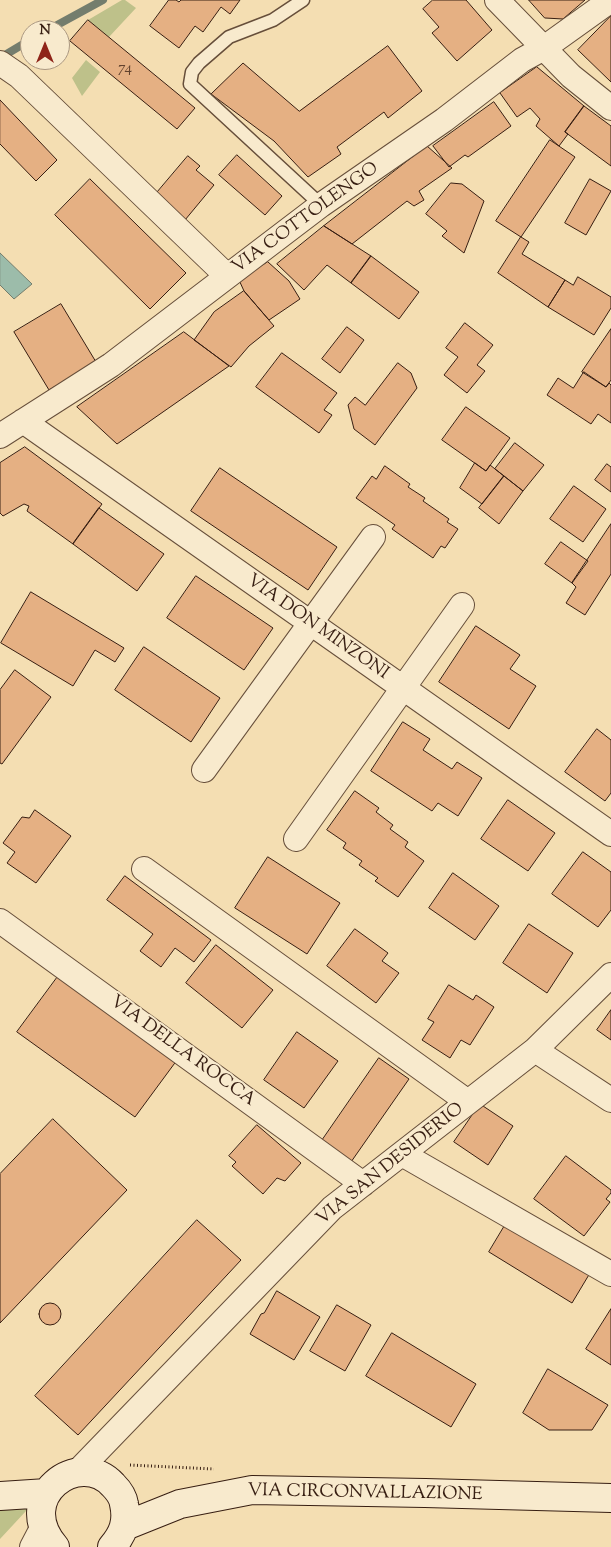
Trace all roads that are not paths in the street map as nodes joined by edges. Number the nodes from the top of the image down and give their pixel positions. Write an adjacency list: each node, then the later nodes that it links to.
1 (303, 0): 7 (lane)
2 (497, 0): 4 (street)
3 (611, 0): 4 (street, VIA COTTOLENGO)
4 (544, 48): 6 (street); 7 (street, VIA COTTOLENGO)
5 (2, 64): 8 (street)
6 (611, 108)
7 (321, 205): 8 (street, VIA COTTOLENGO)
8 (227, 276): 9 (street, VIA COTTOLENGO)
9 (23, 421): 10 (street, VIA COTTOLENGO); 13 (street, VIA DON MINZONI)
10 (0, 436)
11 (373, 537): 13 (street)
12 (462, 605): 14 (street)
13 (310, 623): 14 (street, VIA DON MINZONI); 15 (street)
14 (403, 688): 16 (street, VIA DON MINZONI); 17 (street)
15 (204, 770)
16 (611, 834)
17 (296, 839)
18 (144, 869): 23 (street)
19 (0, 921): 25 (street, VIA DELLA ROCCA)
20 (611, 975): 21 (street, VIA SAN DESIDERIO)
21 (535, 1050): 22 (street); 23 (street, VIA SAN DESIDERIO)
22 (611, 1100)
23 (468, 1102): 24 (street, VIA SAN DESIDERIO)
24 (402, 1154): 25 (street, VIA SAN DESIDERIO); 26 (street)
25 (363, 1184): 27 (street, VIA SAN DESIDERIO)
26 (611, 1274)
27 (88, 1474): 31 (street); 32 (street)
28 (0, 1496): 32 (street)
29 (611, 1498): 31 (street, VIA CIRCONVALLAZIONE)
30 (0, 1500): 32 (street)
31 (120, 1524)
32 (43, 1526)

